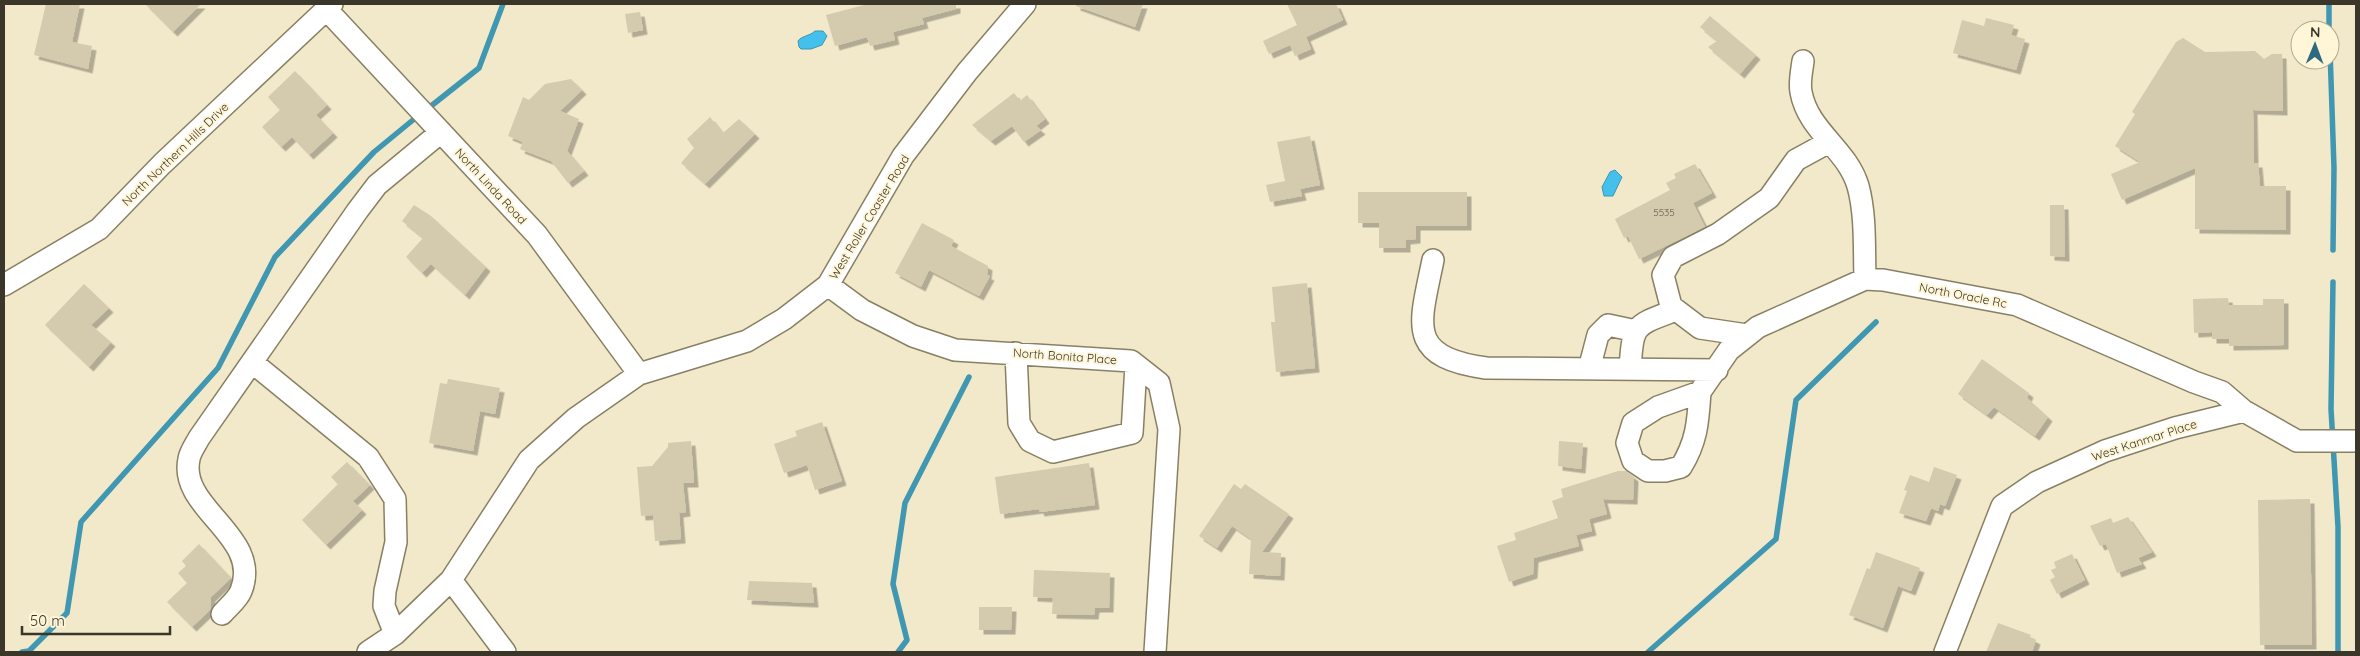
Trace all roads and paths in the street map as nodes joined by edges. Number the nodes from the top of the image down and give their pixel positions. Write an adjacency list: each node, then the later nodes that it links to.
1 (1025, 4): 9 (street, West Roller Coaster Road)
2 (330, 7): 4 (street, North Linda Road); 8 (street, North Northern Hills Drive)
3 (1803, 61): 5 (street)
4 (441, 132): 14 (street); 19 (street, North Linda Road)
5 (1829, 142): 7 (street); 10 (street)
6 (1433, 260): 16 (street)
7 (1865, 278): 12 (street); 21 (street, North Oracle Rc)
8 (4, 285)
9 (828, 285): 13 (street, North Bonita Place); 19 (street, West Roller Coaster Road)
10 (1676, 310): 11 (street); 12 (street)
11 (1636, 331): 16 (street); 17 (street)
12 (1747, 336): 18 (street)
13 (1016, 353): 15 (street, North Bonita Place); 15 (street)
14 (252, 362): 24 (street); 25 (street)
15 (1136, 365): 28 (street, North Bonita Place)
16 (1589, 369): 17 (street)
17 (1630, 369): 18 (street)
18 (1716, 370): 20 (street)
19 (639, 374): 23 (street, West Roller Coaster Road)
20 (1700, 392)
21 (2244, 411): 22 (street); 29 (street, West Kanmar Place)
22 (2356, 441)
23 (451, 580): 25 (street, West Roller Coaster Road); 27 (street)
24 (222, 614)
25 (395, 634): 26 (street, West Roller Coaster Road)
26 (368, 652)
27 (505, 652)
28 (1155, 652)
29 (1945, 652)

